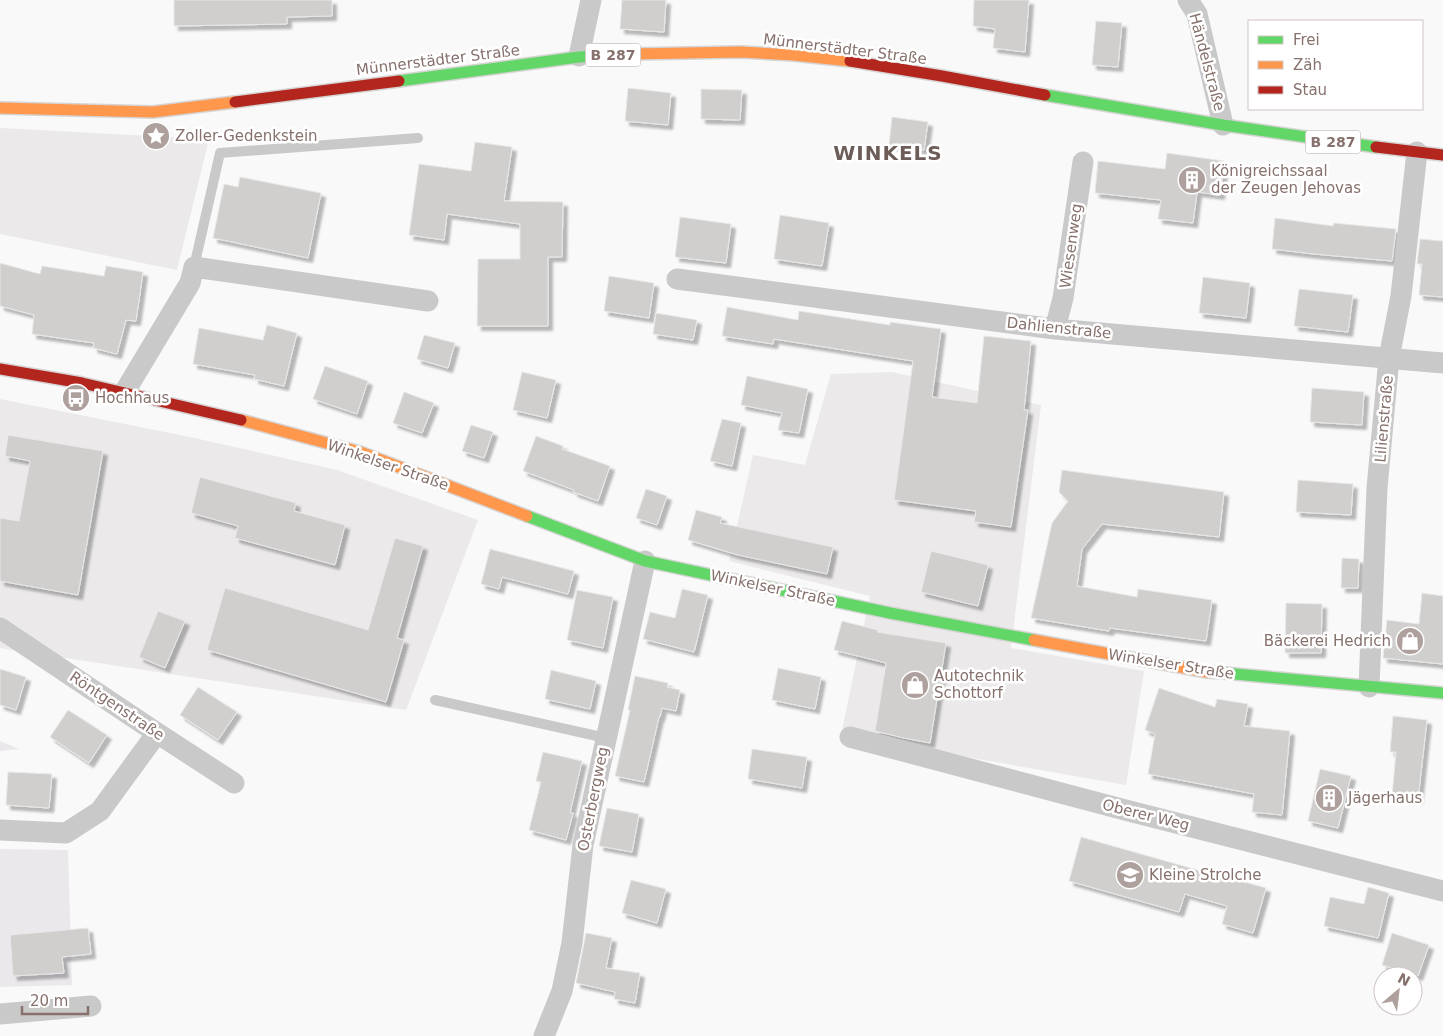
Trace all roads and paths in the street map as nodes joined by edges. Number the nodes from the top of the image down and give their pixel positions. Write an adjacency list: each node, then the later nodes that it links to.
1 (591, 0): 3 (street)
2 (1188, 0): 5 (street, Händelstraße)
3 (579, 56): 4 (street, Münnerstädter Straße / B 287); 5 (street, Münnerstädter Straße / B 287)
4 (0, 108)
5 (1223, 126): 7 (street, Münnerstädter Straße / B 287)
6 (418, 138): 10 (lane)
7 (1417, 152): 8 (street, Münnerstädter Straße / B 287); 14 (street, Lilienstraße)
8 (1443, 155)
9 (1084, 162): 13 (street, Wiesenweg)
10 (194, 267): 12 (street); 17 (street)
11 (677, 279): 13 (street, Dahlienstraße)
12 (428, 301)
13 (1055, 328): 14 (street, Dahlienstraße)
14 (1390, 358): 15 (street, Dahlienstraße); 20 (street, Lilienstraße)
15 (1443, 363)
16 (0, 369): 17 (street, Winkelser Straße)
17 (124, 393): 18 (street, Winkelser Straße)
18 (645, 561): 20 (street, Winkelser Straße); 25 (street, Osterbergweg)
19 (0, 628): 23 (street, Röntgenstraße)
20 (1369, 687): 21 (street, Winkelser Straße)
21 (1443, 693)
22 (435, 700): 25 (lane)
23 (157, 733): 26 (street, Röntgenstraße); 27 (street)
24 (850, 736): 28 (street, Oberer Weg)
25 (606, 738): 31 (street, Osterbergweg)
26 (234, 783)
27 (0, 830)
28 (1443, 891)
29 (91, 1006): 30 (street)
30 (0, 1014)
31 (544, 1036)

